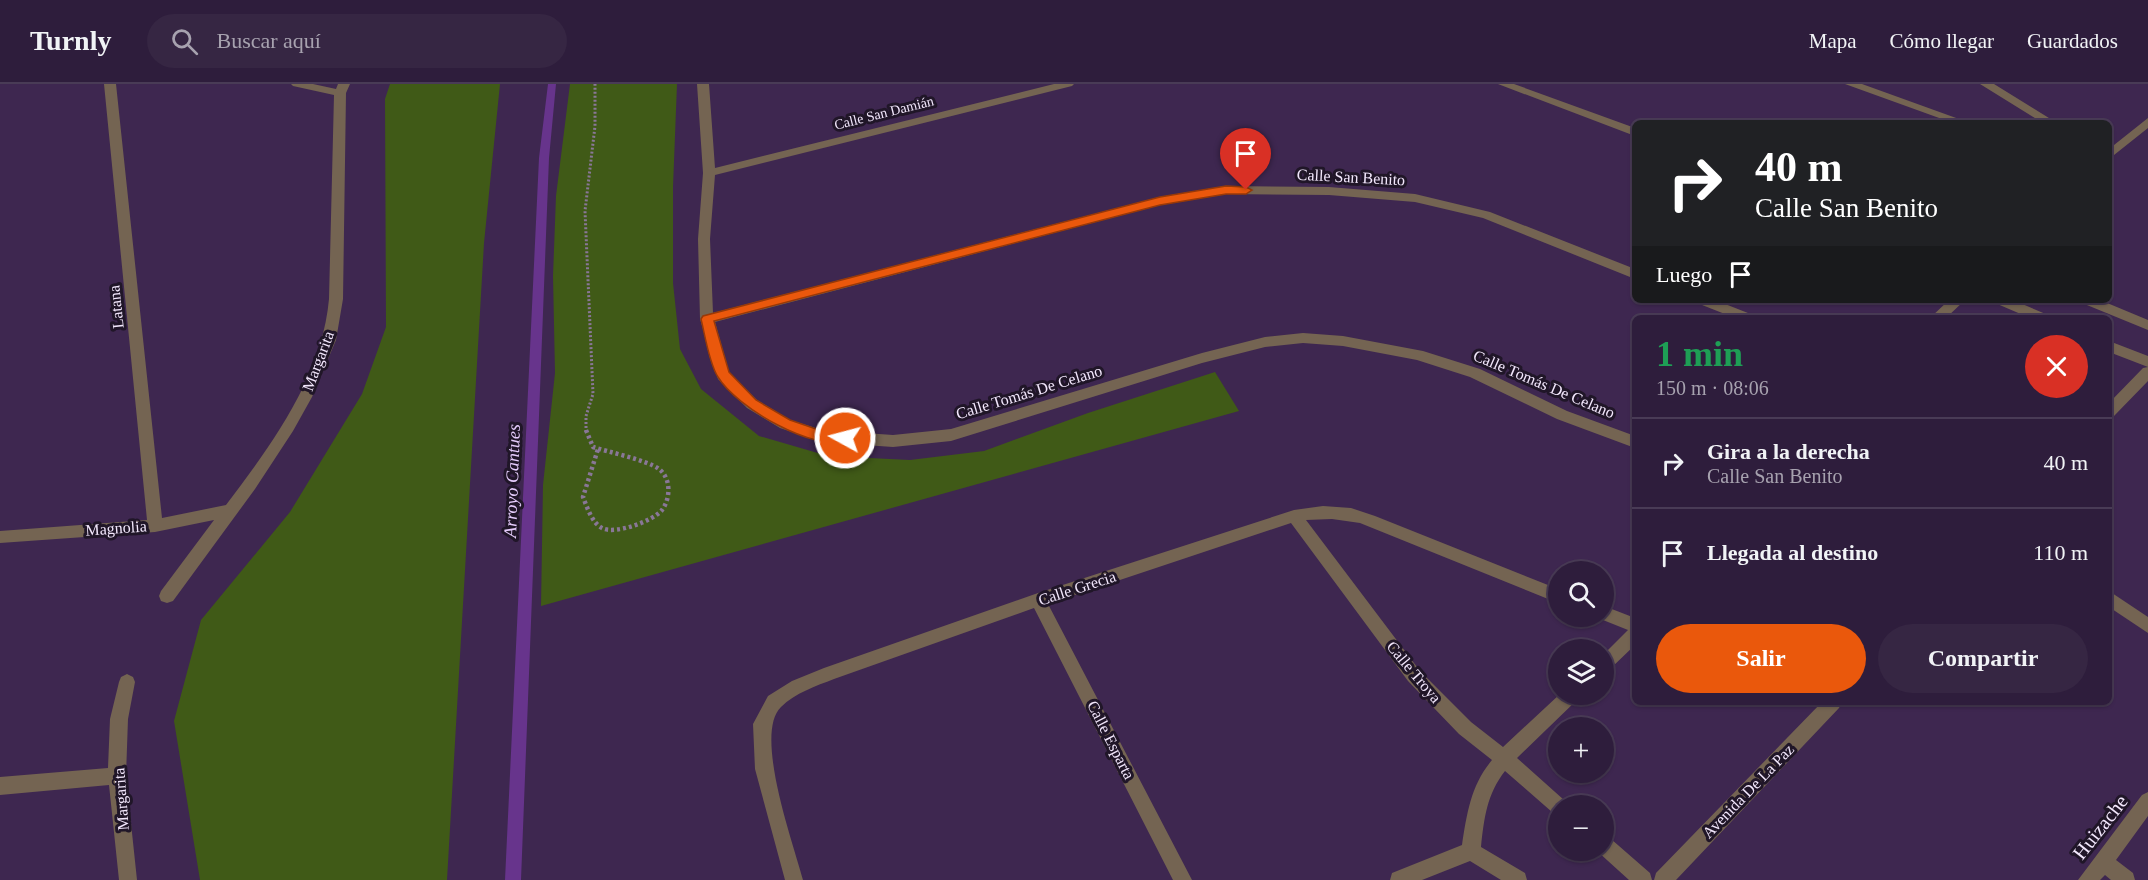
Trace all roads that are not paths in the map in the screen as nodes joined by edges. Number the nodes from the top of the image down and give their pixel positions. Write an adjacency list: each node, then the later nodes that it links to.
1 (110, 84): 32 (street, Latana)
2 (297, 84): 8 (street)
3 (704, 84): 14 (street, Calle Tomás De Celano)
4 (1068, 84): 14 (street, Calle San Damián)
5 (1504, 84): 12 (street)
6 (1851, 84): 9 (street)
7 (1986, 84): 10 (street)
8 (342, 88): 30 (street, Margarita)
9 (1955, 120)
10 (2046, 120)
11 (2148, 122): 13 (street)
12 (1632, 131)
13 (2112, 152)
14 (709, 173): 23 (street, Calle Tomás De Celano)
15 (1632, 273): 23 (street, Calle San Benito)
16 (1710, 303): 20 (street)
17 (1954, 303): 21 (street)
18 (2007, 303): 22 (street)
19 (2094, 303): 24 (street)
20 (1740, 315)
21 (1940, 315)
22 (2036, 315)
23 (707, 319): 29 (street, Calle Tomás De Celano)
24 (2148, 325)
25 (2112, 347): 26 (street)
26 (2148, 362)
27 (2148, 372): 28 (street)
28 (2112, 409)
29 (1632, 441)
30 (231, 510): 32 (street, Magnolia); 35 (street, Margarita)
31 (1294, 516): 34 (street, Calle Grecia); 36 (street, Calle Grecia); 46 (street, Calle Troya)
32 (155, 526): 33 (street, Magnolia)
33 (0, 537)
34 (1548, 592)
35 (167, 596)
36 (1038, 600): 55 (street, Calle Grecia); 56 (street, Calle Esparta)
37 (2112, 600): 40 (street)
38 (1614, 617): 39 (street)
39 (1632, 624)
40 (2148, 627)
41 (1632, 637): 42 (street)
42 (1614, 654)
43 (127, 682): 47 (street, Margarita)
44 (1561, 705): 46 (street)
45 (1830, 705): 60 (street, Avenida De La Paz)
46 (1505, 759): 49 (street, Calle Troya); 51 (street)
47 (117, 776): 48 (street); 54 (street, Margarita)
48 (0, 786)
49 (1548, 797)
50 (2148, 801): 53 (street, Huizache)
51 (1471, 851): 57 (street); 58 (street)
52 (1614, 854): 59 (street)
53 (2104, 861): 61 (street, Huizache); 62 (street)
54 (128, 880)
55 (794, 880)
56 (1183, 880)
57 (1399, 880)
58 (1518, 880)
59 (1643, 880)
60 (1663, 880)
61 (2087, 880)
62 (2126, 880)

